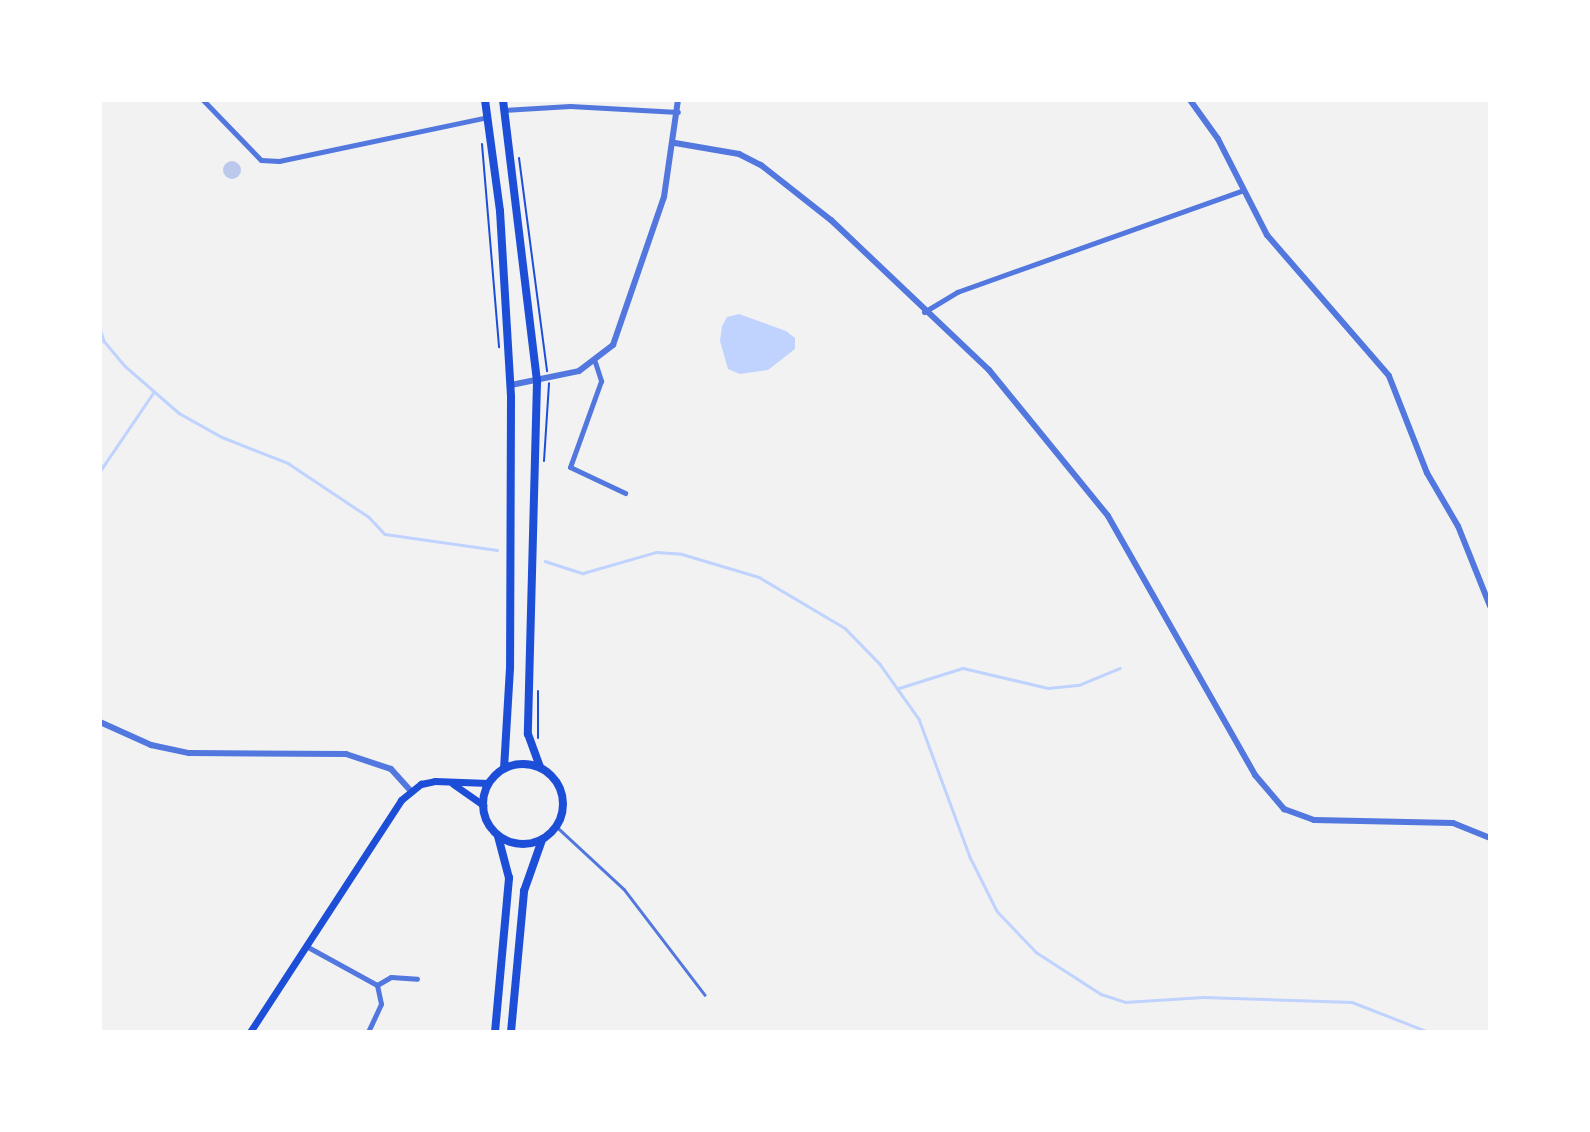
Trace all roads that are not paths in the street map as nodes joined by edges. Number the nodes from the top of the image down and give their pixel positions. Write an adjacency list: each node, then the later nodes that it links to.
1 (203, 100): 8 (street)
2 (485, 100): 8 (highway)
3 (503, 100): 6 (highway)
4 (678, 100): 7 (street)
5 (1190, 100): 12 (street)
6 (504, 110): 7 (street); 10 (highway)
7 (678, 111): 9 (street)
8 (487, 117): 11 (highway)
9 (675, 143): 13 (street); 14 (street)
10 (511, 155): 11 (highway); 15 (highway)
11 (493, 158): 16 (highway)
12 (1243, 190): 13 (street); 18 (street)
13 (924, 312): 28 (street)
14 (595, 362): 15 (street); 17 (street)
15 (537, 382): 16 (street); 20 (highway)
16 (511, 386): 21 (highway)
17 (625, 492)
18 (1490, 606)
19 (100, 722): 24 (street)
20 (540, 766): 21 (highway); 26 (highway)
21 (505, 768): 22 (highway)
22 (488, 783): 23 (main road); 25 (highway)
23 (453, 784): 24 (main road); 25 (main road)
24 (411, 791): 30 (main road)
25 (483, 805): 27 (highway)
26 (556, 827): 29 (highway); 33 (lane)
27 (498, 835): 29 (highway); 36 (highway)
28 (1490, 838)
29 (542, 840): 37 (highway)
30 (306, 946): 32 (street); 34 (main road)
31 (417, 979): 32 (street)
32 (377, 985): 35 (street)
33 (705, 995)
34 (250, 1032)
35 (368, 1032)
36 (495, 1032)
37 (511, 1032)

